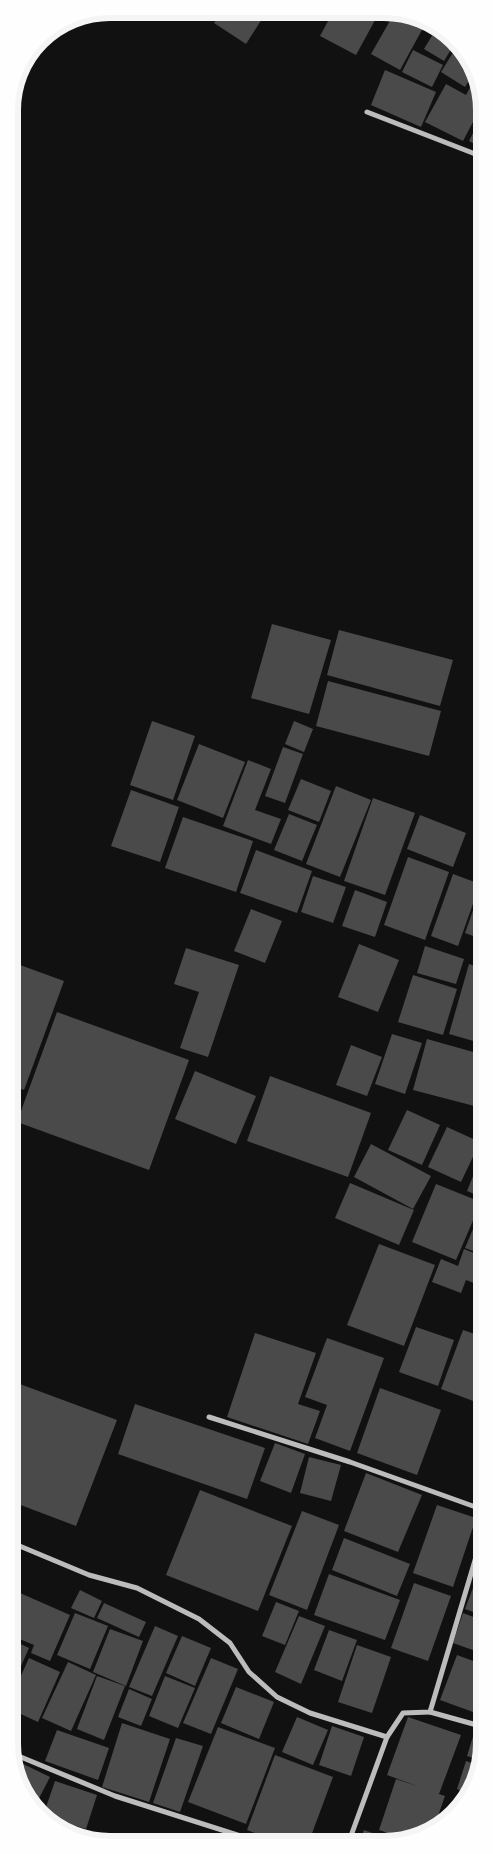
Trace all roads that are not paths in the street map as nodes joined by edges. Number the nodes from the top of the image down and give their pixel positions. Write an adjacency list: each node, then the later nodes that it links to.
1 (367, 112): 2 (street)
2 (476, 154)
3 (209, 1417): 4 (street)
4 (475, 1507)
5 (18, 1545): 9 (street)
6 (475, 1560): 7 (street)
7 (430, 1712): 8 (street); 9 (street)
8 (475, 1725)
9 (387, 1737): 12 (street)
10 (18, 1756): 11 (street)
11 (241, 1836)
12 (351, 1836)

